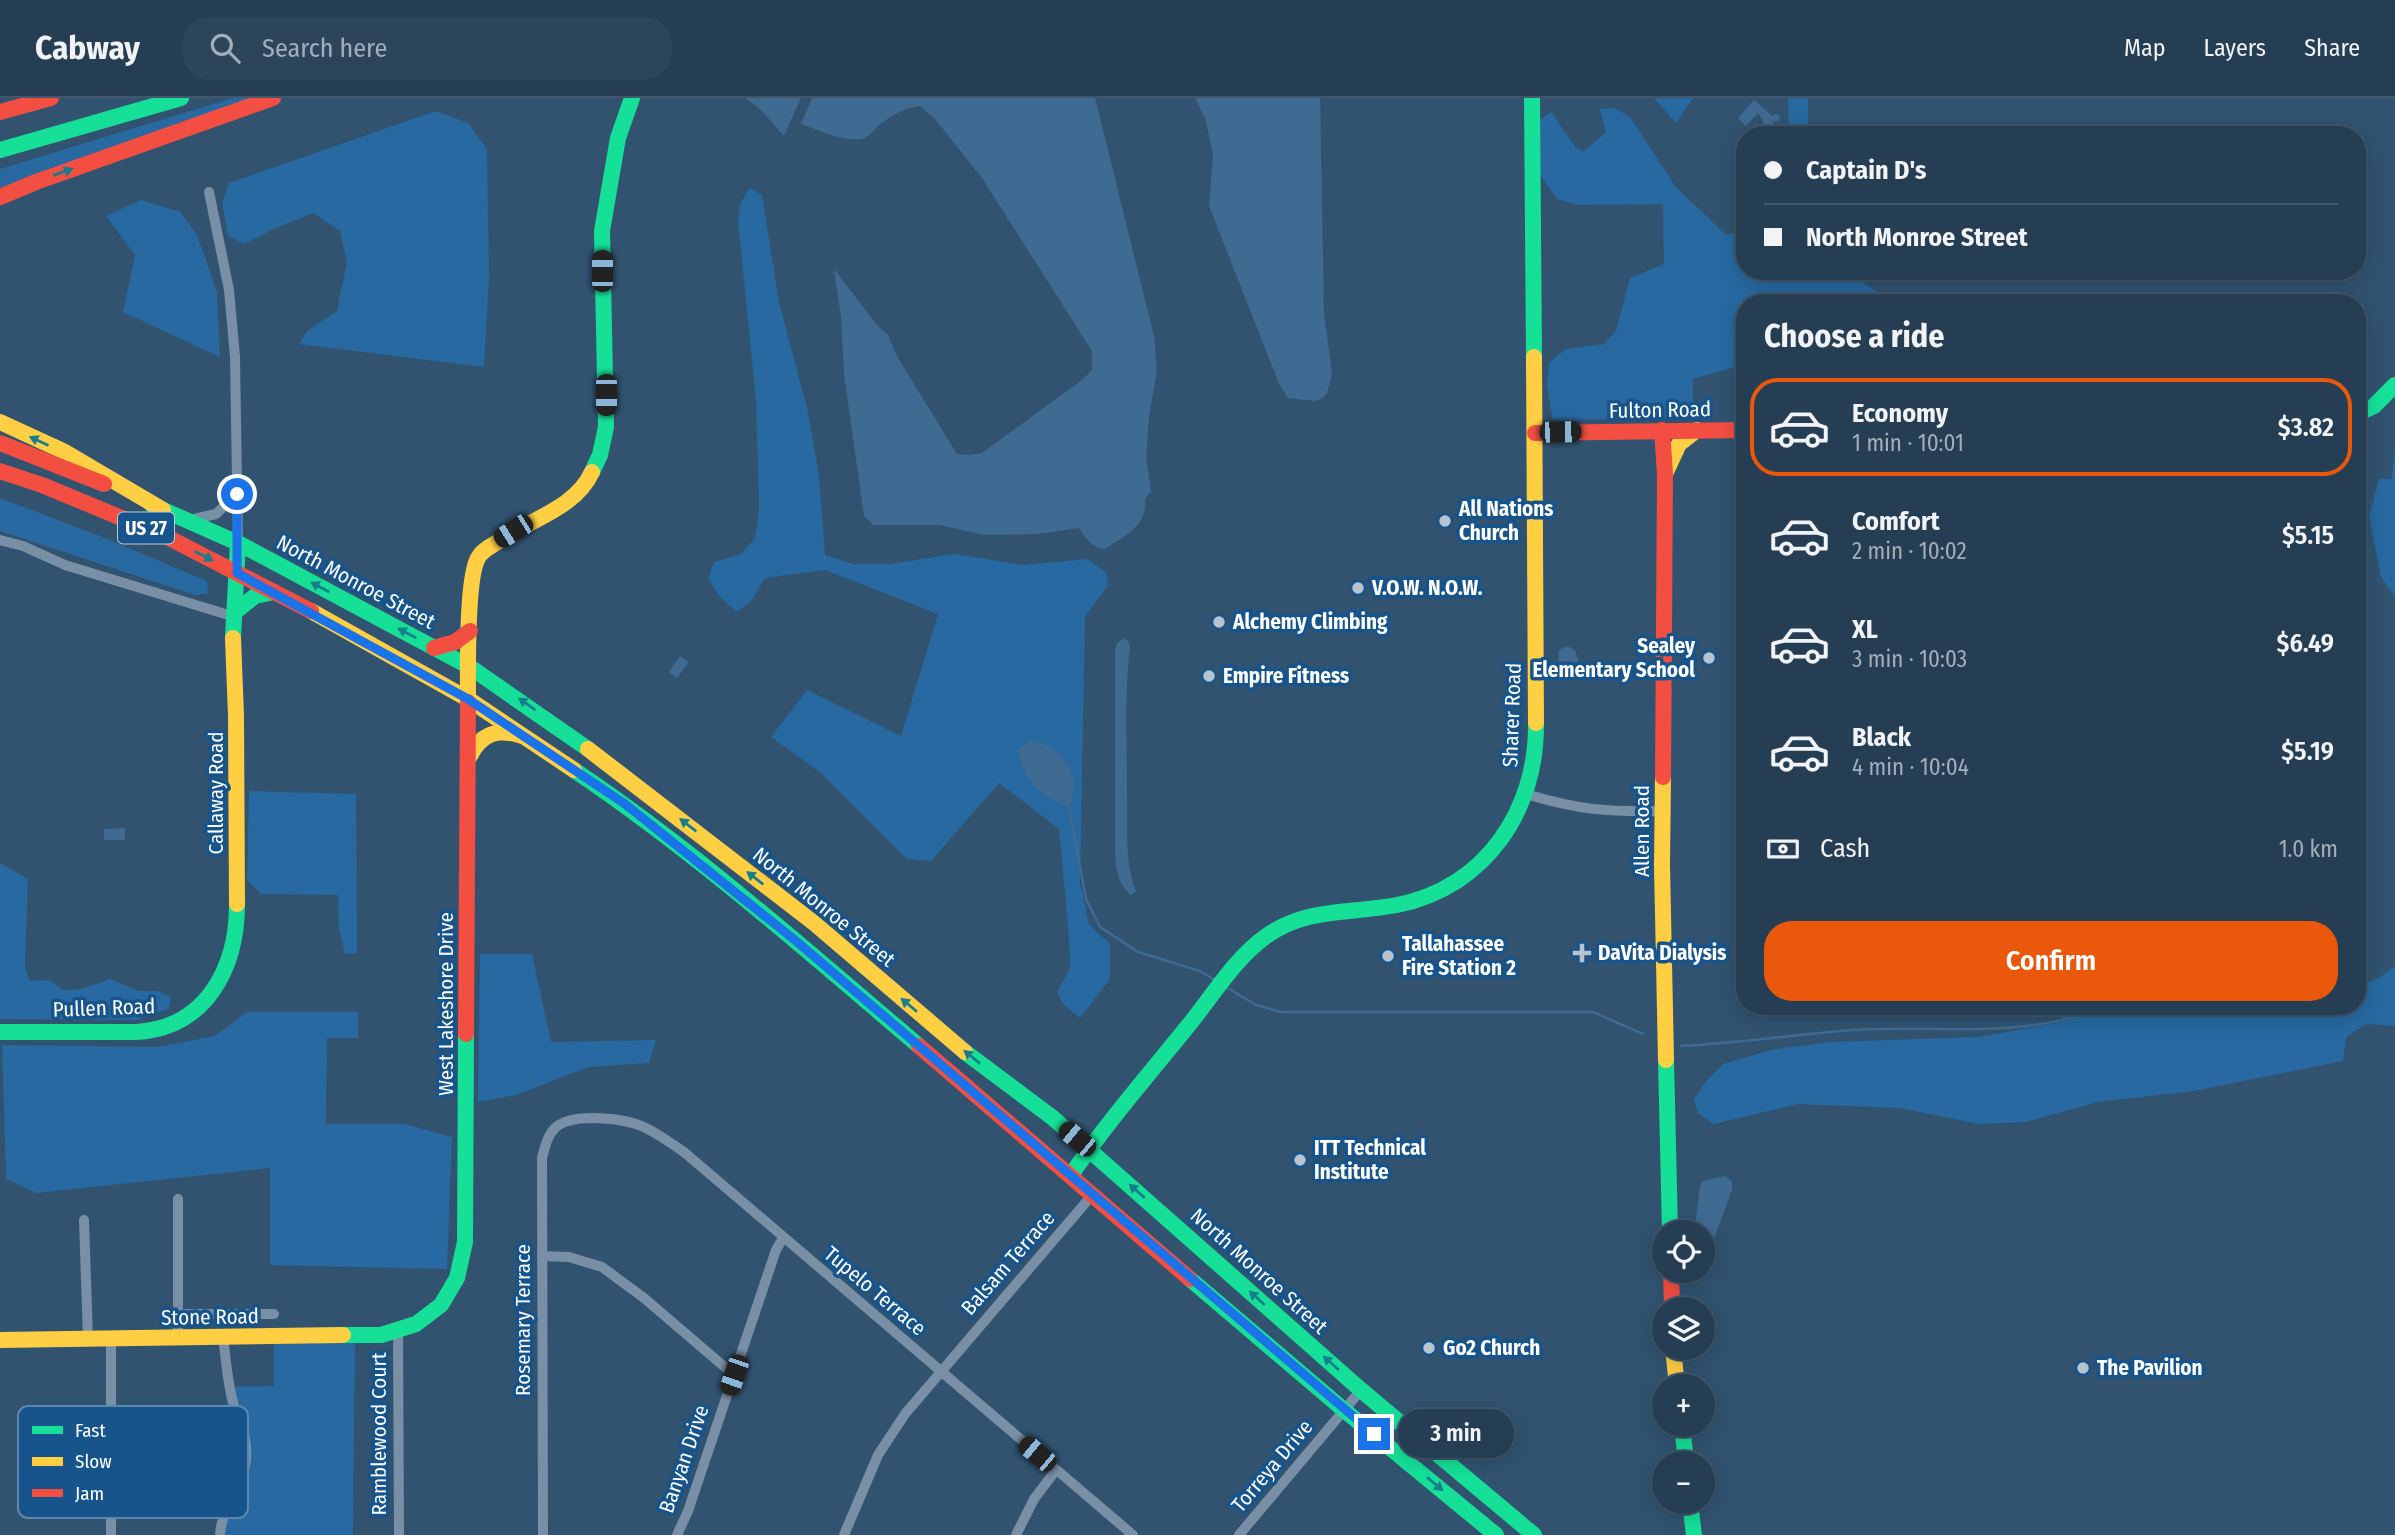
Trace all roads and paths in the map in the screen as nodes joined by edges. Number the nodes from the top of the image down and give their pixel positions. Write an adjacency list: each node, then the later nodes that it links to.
1 (51, 98): 6 (main road)
2 (181, 98): 7 (main road)
3 (273, 98): 9 (main road, one-way to 3)
4 (632, 98): 28 (main road, West Lakeshore Drive)
5 (1532, 98): 16 (main road, Sharer Road)
6 (0, 112)
7 (0, 150)
8 (209, 192): 20 (street)
9 (0, 197)
10 (2395, 385): 11 (main road)
11 (2366, 410)
12 (0, 422): 21 (main road, one-way to 12)
13 (1662, 430): 14 (main road, Fulton Road); 16 (main road, Fulton Road); 19 (main road, Allen Road)
14 (1697, 430): 15 (main road, Fulton Road); 19 (main road)
15 (1736, 430)
16 (1535, 433): 35 (main road, Sharer Road)
17 (0, 443): 21 (main road, North Monroe Street / US 27)
18 (0, 471): 25 (main road, North Monroe Street / US 27, one-way to 25)
19 (1665, 474): 37 (main road, Allen Road)
20 (237, 494): 22 (street); 24 (street)
21 (163, 510): 22 (main road, North Monroe Street / US 27)
22 (187, 520): 24 (main road, North Monroe Street / US 27)
23 (0, 540): 27 (street)
24 (238, 542): 25 (main road, Callaway Road); 29 (main road, North Monroe Street / US 27, one-way to 24)
25 (237, 573): 26 (main road, North Monroe Street / US 27); 27 (main road, Callaway Road)
26 (274, 592): 27 (main road); 31 (main road, North Monroe Street / US 27)
27 (235, 615): 42 (main road, Callaway Road)
28 (470, 631): 29 (main road); 30 (main road, West Lakeshore Drive)
29 (434, 648): 30 (main road, North Monroe Street / US 27)
30 (470, 667): 31 (main road, West Lakeshore Drive); 34 (main road, North Monroe Street / US 27, one-way to 30)
31 (468, 699): 32 (main road, North Monroe Street / US 27); 33 (main road, West Lakeshore Drive)
32 (529, 739): 33 (main road); 36 (main road, North Monroe Street / US 27)
33 (469, 758): 61 (main road, West Lakeshore Drive)
34 (642, 789): 36 (main road); 38 (main road, North Monroe Street / US 27, one-way to 34)
35 (1526, 794): 37 (street); 49 (main road, Sharer Road)
36 (625, 804): 40 (main road, North Monroe Street / US 27)
37 (1662, 811): 54 (main road, Allen Road)
38 (798, 911): 39 (main road, North Monroe Street / US 27); 40 (main road)
39 (814, 923): 41 (main road); 43 (main road, North Monroe Street / US 27, one-way to 39)
40 (783, 930): 41 (main road, North Monroe Street / US 27)
41 (796, 941): 45 (main road, North Monroe Street / US 27)
42 (203, 1003): 44 (main road, Pullen Road)
43 (931, 1023): 45 (main road); 46 (main road, North Monroe Street / US 27)
44 (0, 1032)
45 (911, 1039): 47 (main road, North Monroe Street / US 27)
46 (951, 1039): 47 (main road); 49 (main road, North Monroe Street / US 27, one-way to 46)
47 (933, 1058): 50 (main road, North Monroe Street / US 27)
48 (573, 1120): 55 (street, Tupelo Terrace); 56 (street, Rosemary Terrace)
49 (1089, 1148): 50 (main road, Sharer Road); 57 (main road, North Monroe Street / US 27, one-way to 49)
50 (1071, 1175): 51 (main road, North Monroe Street / US 27)
51 (1093, 1194): 58 (main road, North Monroe Street / US 27); 68 (street, Balsam Terrace)
52 (178, 1199): 59 (street)
53 (84, 1220): 65 (street)
54 (1670, 1220)
55 (783, 1238): 68 (street, Tupelo Terrace); 69 (street, Banyan Drive)
56 (542, 1256): 69 (street); 81 (street, Rosemary Terrace)
57 (1213, 1258): 58 (main road); 70 (main road, North Monroe Street / US 27, one-way to 57)
58 (1195, 1281): 73 (main road, North Monroe Street / US 27)
59 (178, 1314): 60 (street); 64 (street)
60 (274, 1314)
61 (418, 1324): 62 (main road, Stone Road)
62 (398, 1332): 63 (main road, Stone Road); 80 (street, Ramblewood Court)
63 (223, 1337): 64 (main road, Stone Road); 72 (street)
64 (178, 1338): 66 (main road, Stone Road)
65 (88, 1339): 66 (main road, Stone Road); 67 (main road, Stone Road)
66 (111, 1339): 71 (street)
67 (0, 1340)
68 (940, 1372): 74 (street, Tupelo Terrace); 83 (street, Balsam Terrace)
69 (734, 1375): 82 (street, Banyan Drive)
70 (1361, 1390): 73 (street, Torreya Drive); 75 (main road, North Monroe Street / US 27)
71 (111, 1406)
72 (235, 1406)
73 (1344, 1410): 76 (main road, North Monroe Street / US 27, one-way to 76); 86 (street, Torreya Drive)
74 (1056, 1470): 84 (street); 85 (street, Tupelo Terrace)
75 (1477, 1487): 76 (main road); 88 (main road, North Monroe Street / US 27)
76 (1461, 1506): 87 (main road, North Monroe Street / US 27)
77 (1691, 1514): 89 (main road)
78 (224, 1518): 79 (street)
79 (220, 1535)
80 (399, 1535)
81 (544, 1535)
82 (677, 1535)
83 (844, 1535)
84 (1016, 1535)
85 (1133, 1535)
86 (1239, 1535)
87 (1496, 1535)
88 (1534, 1535)
89 (1694, 1535)

